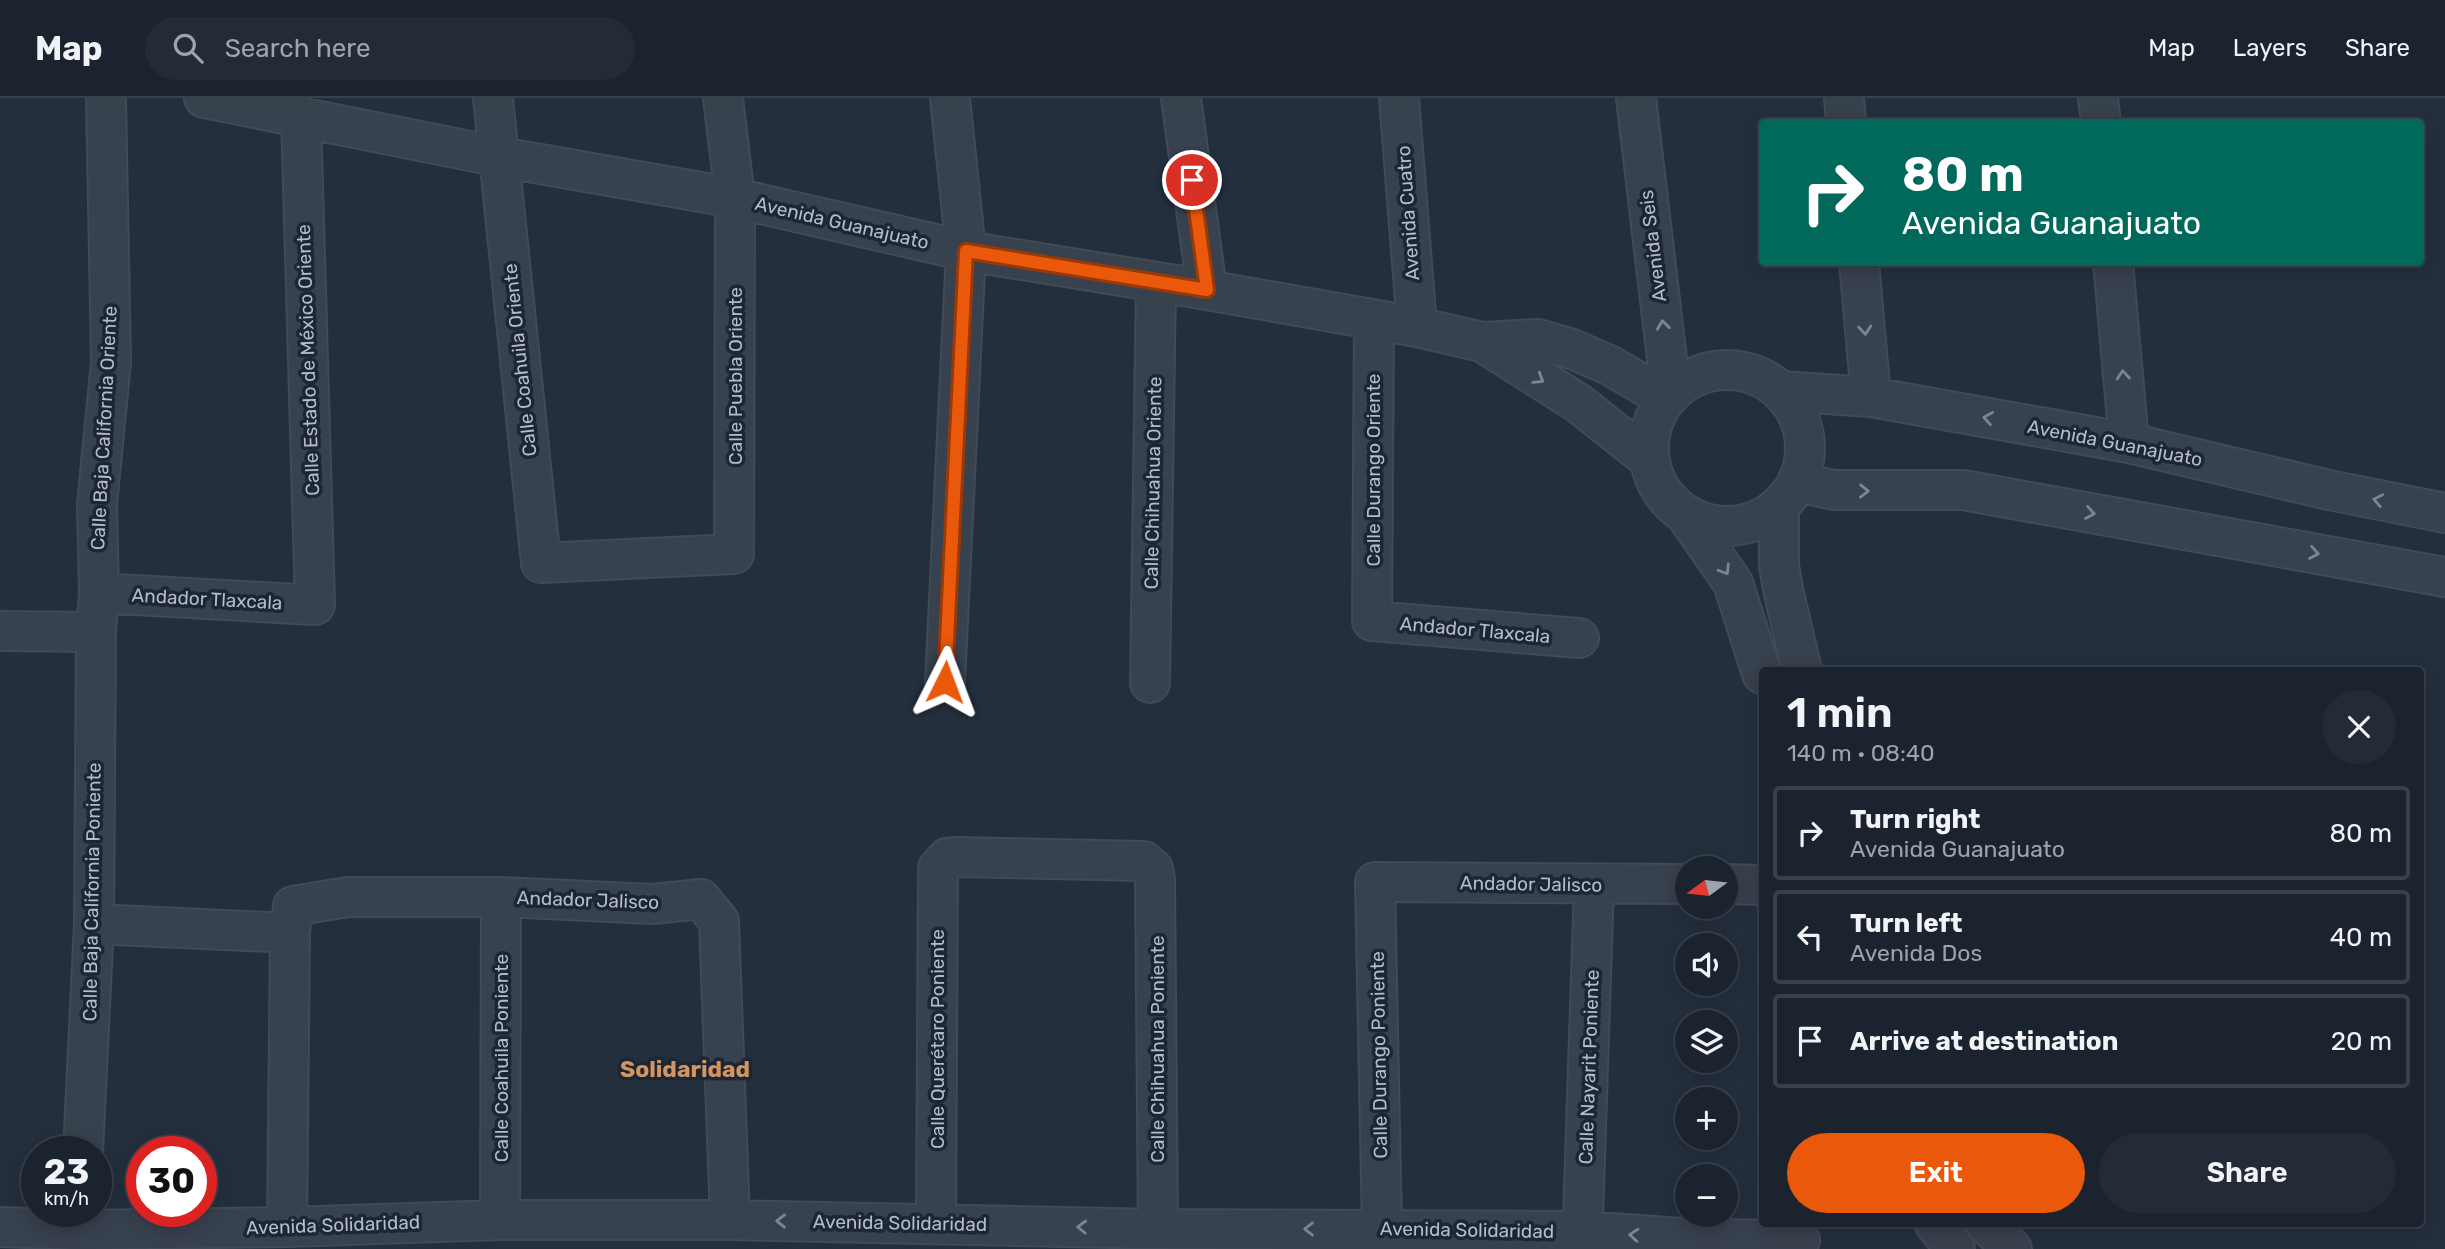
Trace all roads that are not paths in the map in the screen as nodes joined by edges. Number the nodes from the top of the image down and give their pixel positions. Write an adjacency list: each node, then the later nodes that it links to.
1 (106, 98): 34 (street, Calle Baja California Oriente)
2 (204, 98): 11 (street, Avenida Guanajuato)
3 (493, 98): 14 (street, Calle Coahuila Oriente)
4 (723, 98): 15 (street, Calle Puebla Oriente)
5 (950, 98): 16 (street)
6 (1181, 98): 20 (street)
7 (1399, 98): 22 (street, Avenida Cuatro)
8 (1636, 98): 25 (street, Avenida Seis, one-way to 8)
9 (1844, 98): 12 (street)
10 (2098, 98): 13 (street)
11 (301, 116): 14 (street, Avenida Guanajuato); 35 (street, Calle Estado de México Oriente)
12 (1846, 119)
13 (2101, 119)
14 (500, 157): 15 (street, Avenida Guanajuato); 32 (street, Calle Coahuila Oriente)
15 (735, 198): 16 (street, Avenida Guanajuato); 32 (street, Calle Puebla Oriente)
16 (966, 251): 19 (street, Avenida Guanajuato); 42 (street)
17 (1859, 266): 26 (street, one-way to 26)
18 (2113, 266): 27 (street, one-way to 18)
19 (1156, 283): 20 (street, Avenida Guanajuato); 43 (street, Calle Chihuahua Oriente)
20 (1207, 290): 21 (street, Avenida Guanajuato)
21 (1374, 320): 22 (street, Avenida Guanajuato); 36 (street, Calle Durango Oriente)
22 (1417, 327): 23 (street, Avenida Guanajuato)
23 (1482, 342): 25 (street, Avenida Guanajuato); 28 (street, Avenida Guanajuato, one-way to 28)
24 (1781, 391): 25 (street); 26 (street, Avenida Guanajuato); 29 (street)
25 (1668, 396): 28 (street)
26 (1871, 397): 27 (street, Avenida Guanajuato, one-way to 26)
27 (2129, 443): 30 (street, Avenida Guanajuato, one-way to 27)
28 (1650, 460): 31 (street)
29 (1788, 494): 31 (street); 33 (street, one-way to 33); 41 (street)
30 (2445, 513)
31 (1685, 514): 40 (street, one-way to 40)
32 (734, 554)
33 (2445, 577)
34 (99, 593): 35 (street, Andador Tlaxcala); 38 (street, Calle Baja California Oriente)
35 (315, 605)
36 (1372, 621): 39 (street, Andador Tlaxcala)
37 (0, 631): 38 (street)
38 (96, 632): 51 (street, Calle Baja California Poniente)
39 (1579, 638)
40 (1760, 667)
41 (1801, 667)
42 (945, 682)
43 (1150, 682)
44 (1153, 869): 56 (street, Calle Querétaro Poniente); 62 (street, Calle Chihuahua Poniente)
45 (1375, 882): 47 (street, Andador Jalisco); 63 (street, Calle Durango Poniente)
46 (1675, 884): 47 (street, Andador Jalisco)
47 (1594, 885): 67 (street, Calle Nayarit Poniente)
48 (1738, 885): 49 (street)
49 (1759, 886)
50 (502, 897): 52 (street); 54 (street, Calle Coahuila Poniente); 55 (street, Andador Jalisco)
51 (94, 924): 52 (street); 53 (street, Calle Baja California Poniente)
52 (290, 933): 60 (street)
53 (84, 1136)
54 (500, 1220): 55 (street, Avenida Solidaridad); 60 (street, Avenida Solidaridad)
55 (730, 1220): 56 (street, Avenida Solidaridad, one-way to 55)
56 (936, 1224): 65 (street, Avenida Solidaridad)
57 (21, 1225): 59 (street, Avenida Solidaridad)
58 (112, 1226): 66 (street, Avenida Solidaridad)
59 (0, 1227)
60 (287, 1227): 66 (street, Avenida Solidaridad)
61 (1937, 1227): 68 (street)
62 (1158, 1229): 63 (street, Avenida Solidaridad, one-way to 62); 65 (street, Avenida Solidaridad, one-way to 65)
63 (1362, 1235): 67 (street, Avenida Solidaridad)
64 (1800, 1237): 67 (street, Avenida Solidaridad, one-way to 67)
65 (1039, 1238)
66 (176, 1239)
67 (1583, 1240)
68 (1955, 1249)

